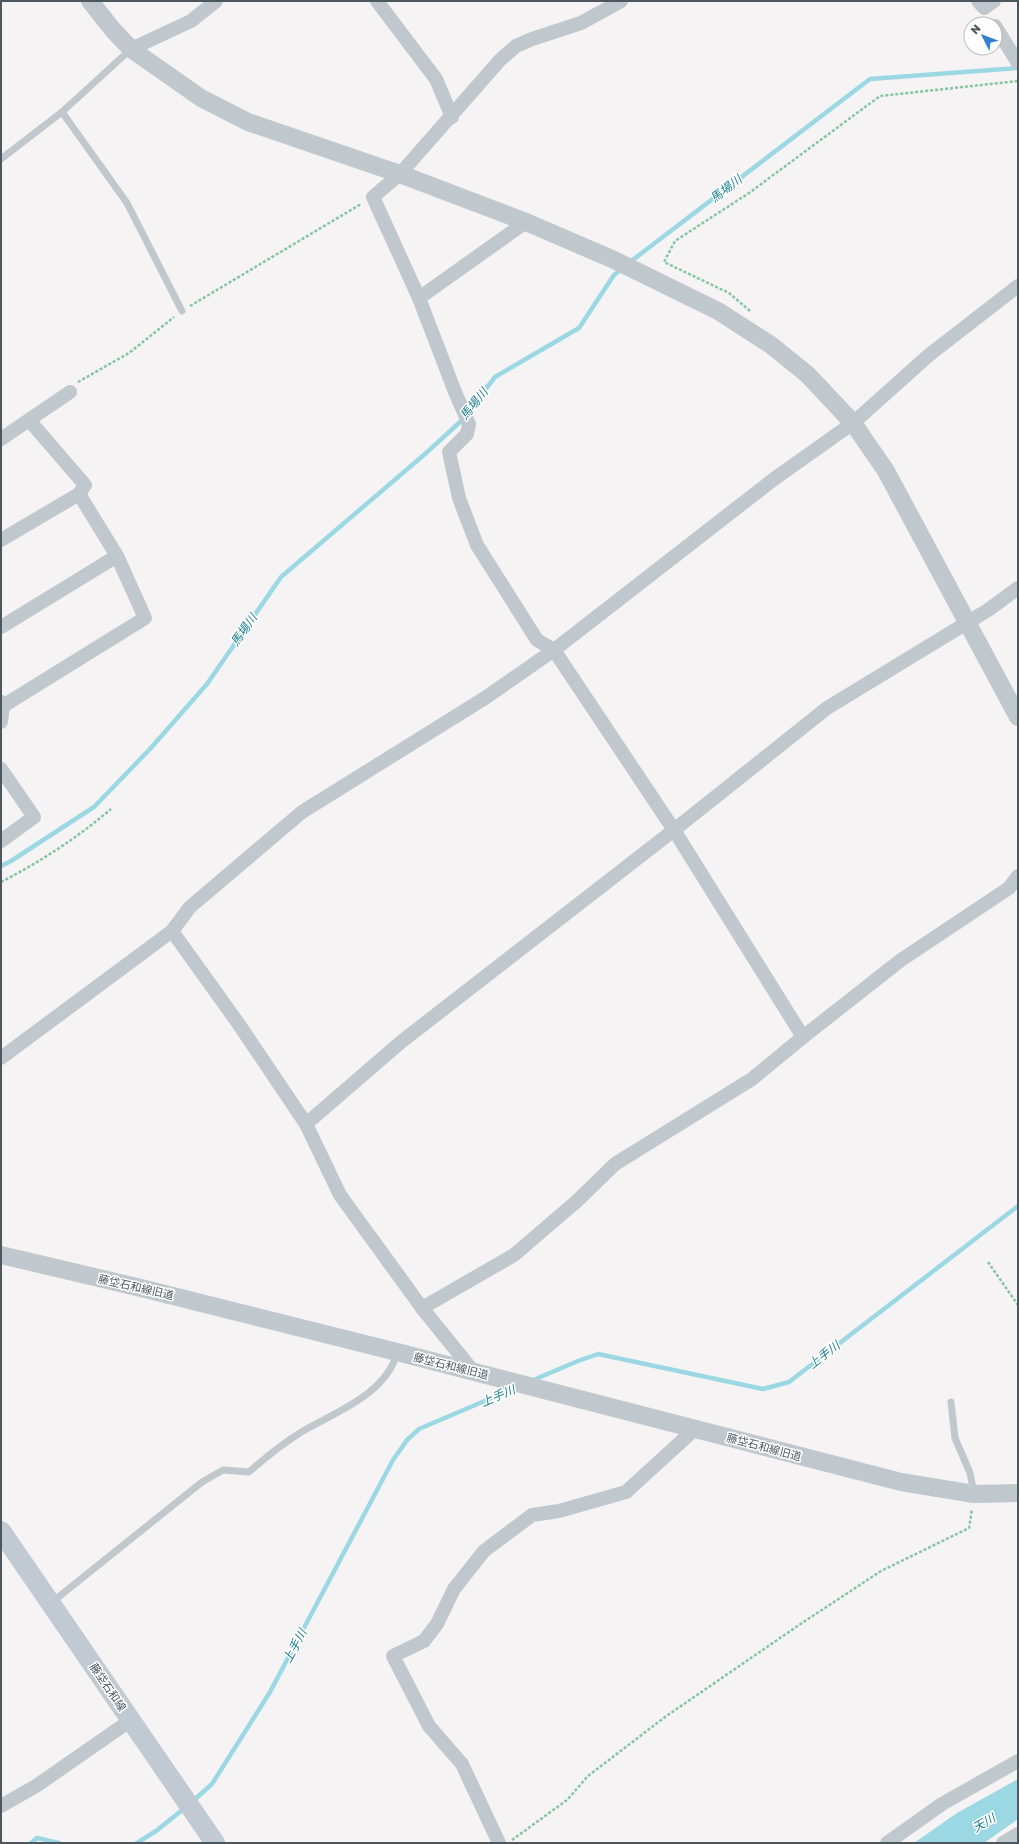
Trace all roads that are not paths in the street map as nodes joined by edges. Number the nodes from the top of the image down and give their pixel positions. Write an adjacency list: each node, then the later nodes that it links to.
1 (90, 1): 8 (street)
2 (216, 1): 8 (street)
3 (377, 1): 11 (street)
4 (621, 1): 11 (street)
5 (985, 3): 6 (street)
6 (990, 16)
7 (1003, 39): 9 (street)
8 (131, 49): 10 (lane); 13 (street)
9 (1017, 60)
10 (62, 112): 12 (lane); 17 (lane)
11 (452, 117): 13 (street)
12 (1, 159)
13 (400, 174): 14 (street); 16 (street)
14 (526, 222): 16 (street); 20 (street)
15 (1018, 286): 20 (street)
16 (419, 298): 28 (street)
17 (182, 311)
18 (70, 392): 19 (street)
19 (29, 420): 21 (street); 22 (street)
20 (853, 424): 26 (street); 28 (street)
21 (1, 438)
22 (79, 494): 23 (street); 24 (street)
23 (1, 540)
24 (117, 556): 27 (street); 29 (street)
25 (1018, 588): 26 (street)
26 (967, 622): 30 (street); 33 (street)
27 (1, 627)
28 (554, 650): 33 (street); 36 (street)
29 (2, 704): 31 (street)
30 (1018, 717)
31 (1, 722)
32 (1, 769): 34 (street)
33 (674, 830): 37 (street); 39 (street)
34 (1, 841)
35 (1018, 876): 37 (street)
36 (172, 931): 38 (street); 39 (street)
37 (803, 1037): 41 (street)
38 (1, 1058)
39 (306, 1124): 41 (street)
40 (1, 1255): 42 (street, 藤垈石和線旧道)
41 (422, 1308): 43 (street)
42 (397, 1352): 43 (street, 藤垈石和線旧道); 49 (lane)
43 (473, 1371): 45 (street, 藤垈石和線旧道)
44 (951, 1402): 47 (lane)
45 (695, 1429): 47 (street, 藤垈石和線旧道); 55 (street)
46 (1018, 1493): 47 (street, 藤垈石和線旧道)
47 (974, 1494)
48 (1, 1530): 49 (main road, 藤垈石和線)
49 (51, 1603): 50 (main road, 藤垈石和線)
50 (131, 1720): 52 (street); 54 (main road, 藤垈石和線)
51 (1018, 1761): 56 (street)
52 (1, 1806)
53 (1018, 1834): 57 (street)
54 (215, 1843)
55 (499, 1843)
56 (888, 1843)
57 (1003, 1843)

